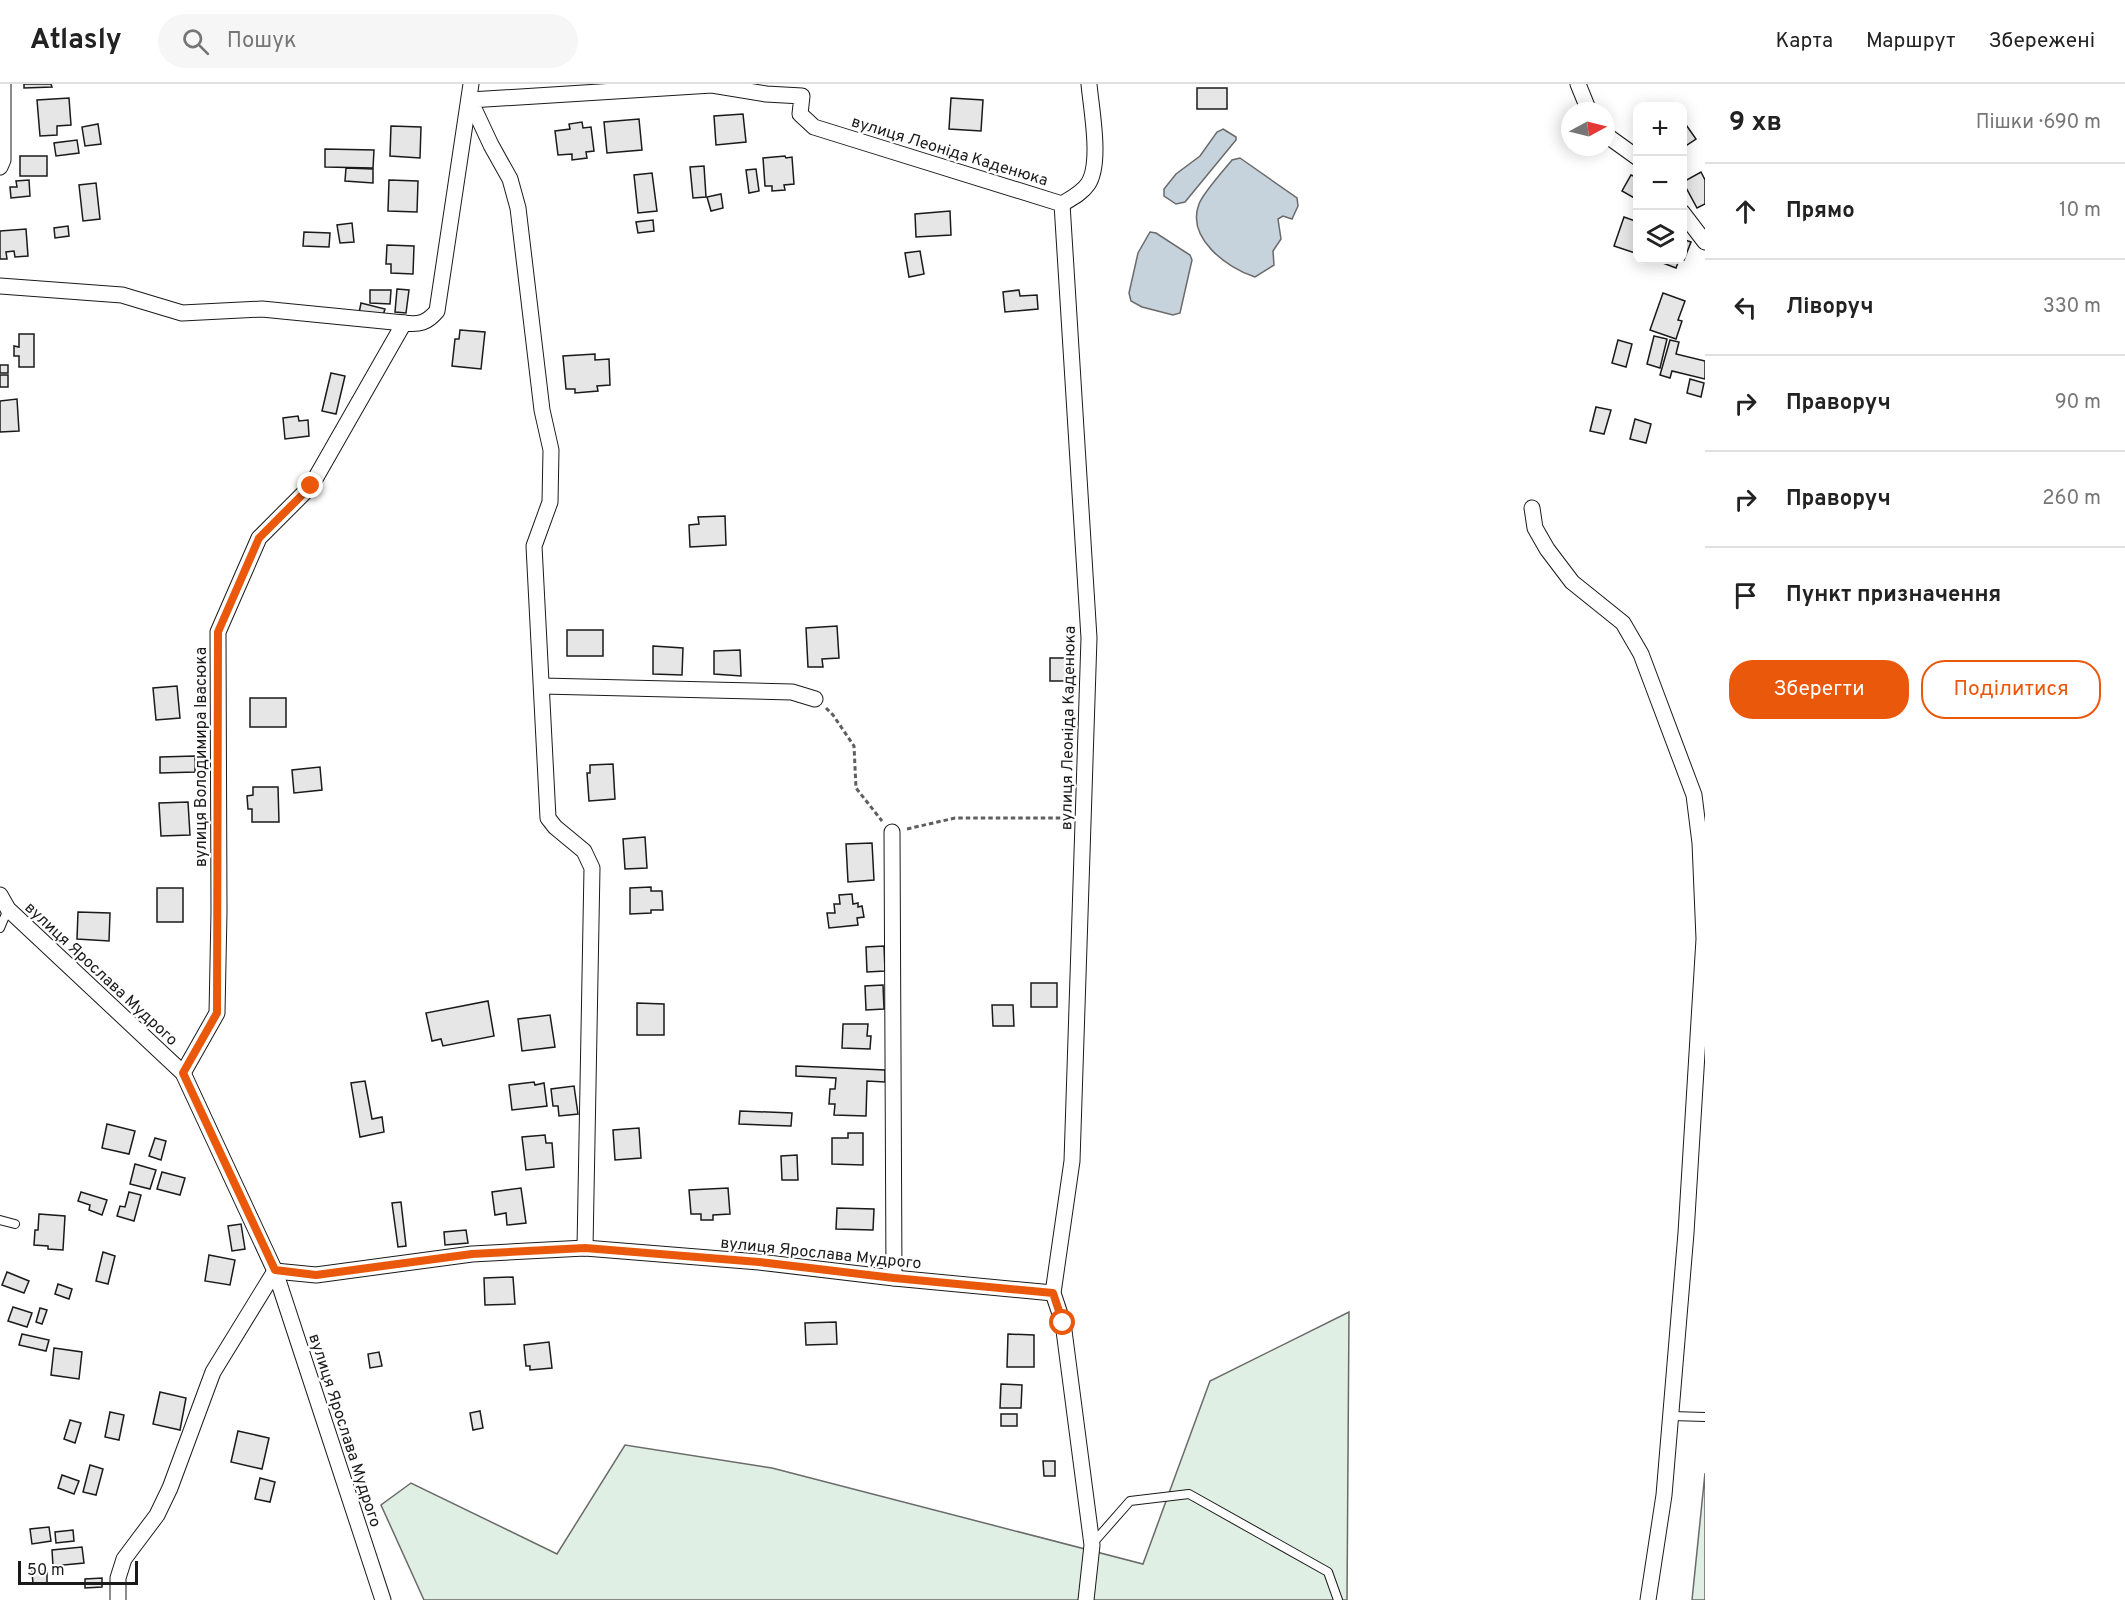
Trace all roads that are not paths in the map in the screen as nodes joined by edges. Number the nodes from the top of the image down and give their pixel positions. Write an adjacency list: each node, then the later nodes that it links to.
1 (3, 84): 10 (street)
2 (471, 84): 6 (street)
3 (1089, 84): 11 (street)
4 (1578, 84): 7 (street)
5 (803, 90): 6 (street, вулиця Леоніда Каденюка); 11 (street, вулиця Леоніда Каденюка)
6 (470, 100): 15 (street); 17 (street)
7 (1585, 102)
8 (1615, 141): 9 (street)
9 (1635, 156)
10 (0, 167)
11 (1062, 204): 29 (street, вулиця Леоніда Каденюка)
12 (1687, 217): 13 (street)
13 (1705, 242)
14 (0, 286): 15 (street)
15 (404, 323): 23 (street, вулиця Володимира Івасюка)
16 (1532, 508): 30 (street)
17 (542, 686): 18 (street); 26 (street)
18 (816, 699)
19 (892, 832): 28 (street)
20 (0, 895): 21 (street, вулиця Ярослава Мудрого)
21 (8, 909): 22 (lane); 23 (street, вулиця Ярослава Мудрого)
22 (0, 928)
23 (183, 1073): 27 (street, вулиця Ярослава Мудрого)
24 (0, 1220): 25 (lane)
25 (15, 1224)
26 (585, 1248): 27 (street, вулиця Ярослава Мудрого); 28 (street, вулиця Ярослава Мудрого)
27 (275, 1270): 33 (street); 34 (street, вулиця Ярослава Мудрого)
28 (894, 1278): 29 (street, вулиця Ярослава Мудрого)
29 (1053, 1293): 32 (street, вулиця Леоніда Каденюка)
30 (1672, 1416): 31 (lane); 37 (street)
31 (1705, 1417)
32 (1092, 1545): 35 (street, вулиця Леоніда Каденюка); 36 (lane)
33 (118, 1600)
34 (383, 1600)
35 (1086, 1600)
36 (1338, 1600)
37 (1648, 1600)

